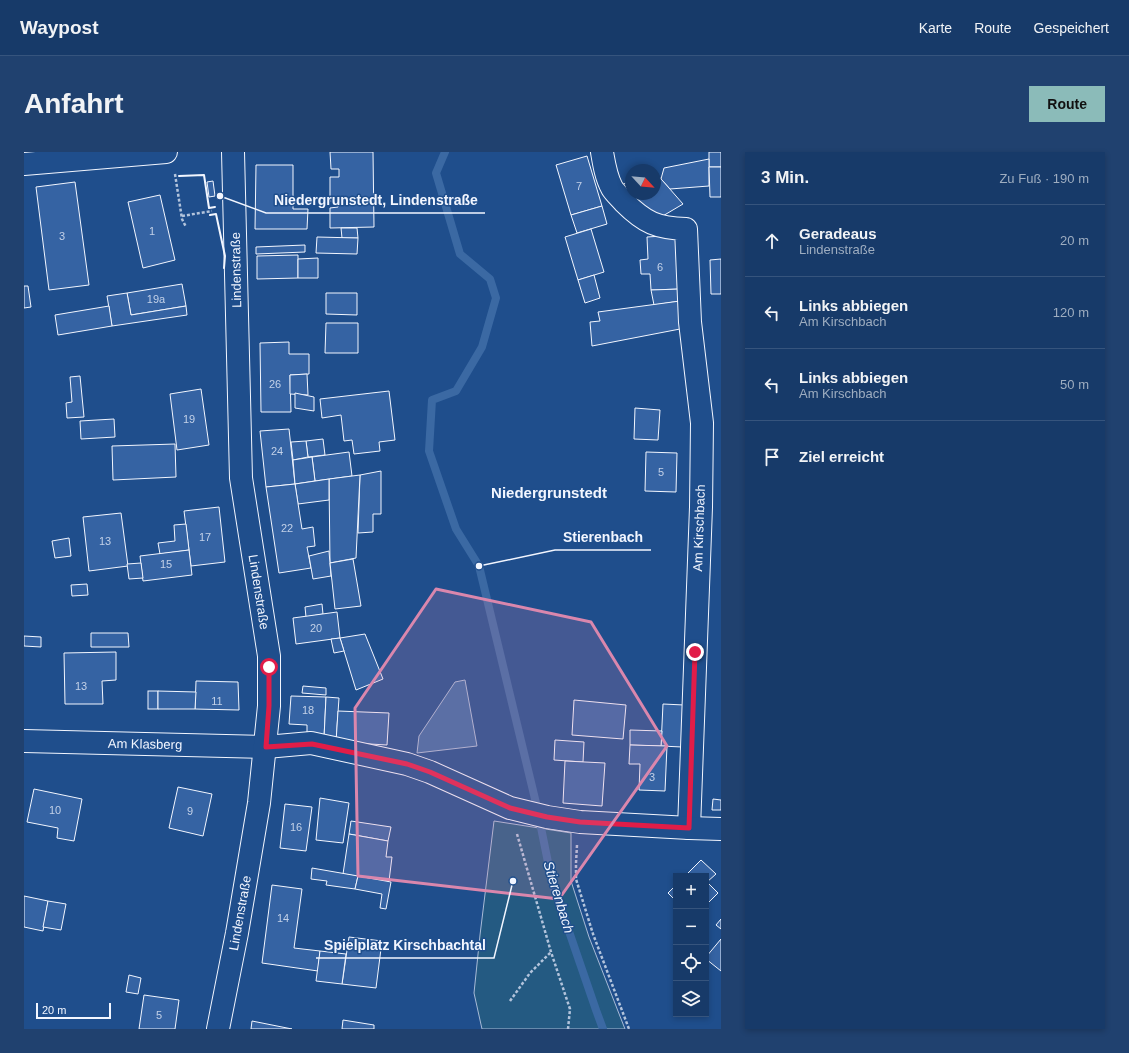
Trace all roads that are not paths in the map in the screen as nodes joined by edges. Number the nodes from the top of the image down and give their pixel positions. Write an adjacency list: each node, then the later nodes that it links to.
1 (166, 152): 4 (street)
2 (233, 152): 7 (street, Lindenstraße)
3 (602, 152): 8 (street, Am Kirschbach)
4 (120, 154): 5 (street)
5 (24, 164)
6 (24, 741): 7 (street, Am Klasberg)
7 (266, 747): 8 (street); 10 (street, Lindenstraße)
8 (689, 828): 9 (street)
9 (721, 829)
10 (218, 1029)

